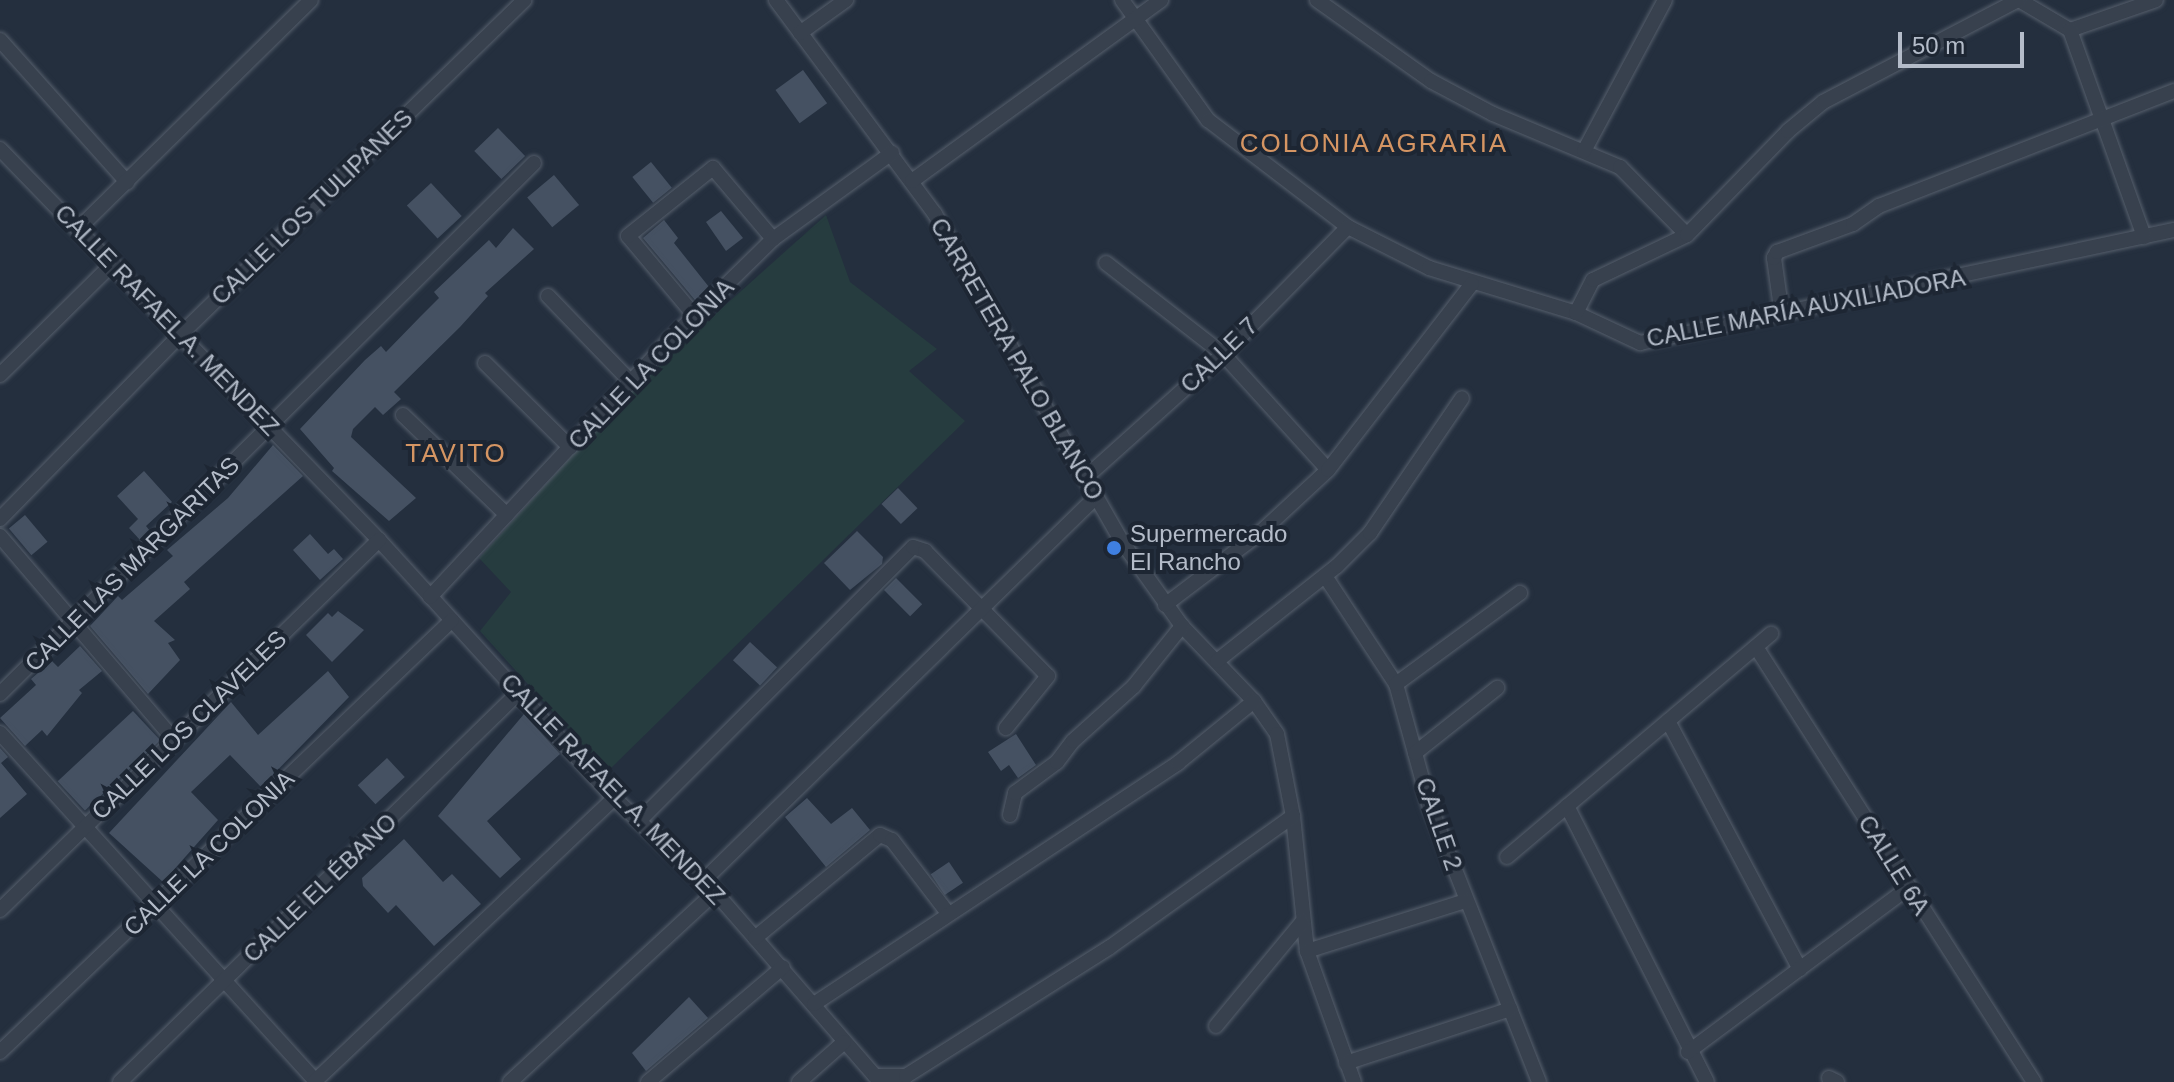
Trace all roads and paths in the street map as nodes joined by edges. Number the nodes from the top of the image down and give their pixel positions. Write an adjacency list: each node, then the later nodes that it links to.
1 (311, 0): 22 (street)
2 (525, 0): 36 (street, CALLE LOS TULIPANES)
3 (776, 0): 13 (street, CARRETERA PALO BLANCO)
4 (846, 0): 13 (street)
5 (1122, 0): 11 (street, CALLE MARÍA AUXILIADORA)
6 (1161, 0): 11 (street)
7 (1317, 0): 18 (street)
8 (1665, 0): 18 (street)
9 (2018, 0): 12 (street); 26 (street)
10 (2156, 0): 12 (street)
11 (1136, 18): 21 (street); 23 (street, CALLE MARÍA AUXILIADORA)
12 (2070, 30): 16 (street)
13 (800, 33): 19 (street, CARRETERA PALO BLANCO)
14 (0, 40): 22 (street)
15 (2174, 91): 16 (street)
16 (2102, 120): 27 (street); 34 (street)
17 (0, 149): 24 (street, CALLE RAFAEL A. MENDEZ)
18 (1584, 151): 26 (street)
19 (892, 153): 21 (street, CARRETERA PALO BLANCO); 28 (street, CALLE LA COLONIA)
20 (534, 163): 43 (street, CALLE LAS MARGARITAS)
21 (912, 181): 46 (street, CARRETERA PALO BLANCO)
22 (127, 182): 24 (street)
23 (1348, 227): 31 (street, CALLE MARÍA AUXILIADORA); 37 (street, CALLE 7)
24 (79, 228): 29 (street, CALLE RAFAEL A. MENDEZ)
25 (2174, 230): 27 (street, CALLE MARÍA AUXILIADORA)
26 (1687, 235): 33 (street)
27 (2144, 237): 34 (street, CALLE MARÍA AUXILIADORA)
28 (773, 239): 35 (street, CALLE LA COLONIA); 35 (street)
29 (113, 263): 36 (street, CALLE RAFAEL A. MENDEZ); 39 (street)
30 (1106, 263): 37 (street)
31 (1472, 284): 33 (street, CALLE MARÍA AUXILIADORA); 45 (street)
32 (548, 296): 40 (street)
33 (1576, 313): 34 (street, CALLE MARÍA AUXILIADORA)
34 (1782, 315)
35 (695, 316): 40 (street, CALLE LA COLONIA)
36 (181, 334): 43 (street, CALLE RAFAEL A. MENDEZ); 49 (street, CALLE LOS TULIPANES)
37 (1223, 354): 45 (street); 46 (street, CALLE 7)
38 (485, 363): 44 (street)
39 (0, 375)
40 (631, 382): 44 (street, CALLE LA COLONIA)
41 (1462, 398): 52 (street)
42 (403, 415): 48 (street)
43 (270, 426): 51 (street, CALLE RAFAEL A. MENDEZ); 58 (street, CALLE LAS MARGARITAS)
44 (570, 447): 48 (street, CALLE LA COLONIA)
45 (1328, 470): 55 (street)
46 (1085, 478): 47 (street, CARRETERA PALO BLANCO)
47 (1096, 497): 55 (street, CARRETERA PALO BLANCO); 56 (street)
48 (507, 515): 54 (street, CALLE LA COLONIA)
49 (0, 519)
50 (0, 536): 58 (street)
51 (379, 540): 54 (street, CALLE RAFAEL A. MENDEZ); 71 (street, CALLE LOS CLAVELES)
52 (1325, 576): 62 (street); 63 (street, CALLE 2)
53 (1520, 593): 63 (street)
54 (430, 597): 57 (street, CALLE RAFAEL A. MENDEZ)
55 (1165, 605): 59 (street, CARRETERA PALO BLANCO)
56 (984, 610): 69 (street); 77 (street); 80 (street)
57 (452, 620): 65 (street, CALLE RAFAEL A. MENDEZ); 84 (street, CALLE LA COLONIA)
58 (75, 624): 66 (street, CALLE LAS MARGARITAS); 71 (street)
59 (1182, 626): 62 (street, CARRETERA PALO BLANCO); 75 (street)
60 (1771, 634): 61 (street)
61 (1756, 647): 68 (street); 81 (street, CALLE 6A)
62 (1217, 661): 67 (street, CARRETERA PALO BLANCO)
63 (1396, 684): 72 (street, CALLE 2)
64 (1497, 688): 72 (street)
65 (518, 693): 73 (street, CALLE RAFAEL A. MENDEZ); 92 (street, CALLE EL ÉBANO)
66 (0, 694)
67 (1254, 701): 76 (street, CARRETERA PALO BLANCO); 86 (street)
68 (1668, 721): 74 (street); 91 (street)
69 (1006, 728)
70 (0, 733): 78 (street)
71 (174, 740): 78 (street, CALLE LOS CLAVELES)
72 (1415, 753): 83 (street, CALLE 2)
73 (614, 798): 77 (street, CALLE RAFAEL A. MENDEZ); 100 (street)
74 (1567, 806): 79 (street); 98 (street)
75 (1010, 815)
76 (1293, 816): 87 (street, CARRETERA PALO BLANCO); 96 (street, CALLE RAFAEL A. MENDEZ)
77 (639, 821): 80 (street, CALLE RAFAEL A. MENDEZ)
78 (84, 827): 84 (street); 85 (street, CALLE LOS CLAVELES)
79 (1507, 857)
80 (703, 881): 82 (street, CALLE RAFAEL A. MENDEZ)
81 (1908, 888): 91 (street); 108 (street, CALLE 6A)
82 (715, 892): 88 (street, CALLE RAFAEL A. MENDEZ); 102 (street)
83 (1466, 901): 89 (street); 94 (street, CALLE 2)
84 (155, 904): 92 (street); 97 (street, CALLE LA COLONIA)
85 (0, 910)
86 (947, 912): 88 (street); 93 (street)
87 (1302, 922): 89 (street, CARRETERA PALO BLANCO); 95 (street)
88 (755, 938): 90 (street, CALLE RAFAEL A. MENDEZ)
89 (1307, 951): 99 (street, CARRETERA PALO BLANCO)
90 (783, 967): 93 (street, CALLE RAFAEL A. MENDEZ); 103 (street)
91 (1800, 969): 98 (street)
92 (226, 980): 100 (street); 101 (street, CALLE EL ÉBANO)
93 (814, 1004): 96 (street, CALLE RAFAEL A. MENDEZ)
94 (1510, 1009): 99 (street); 106 (street, CALLE 2)
95 (1216, 1026)
96 (844, 1042): 104 (street)
97 (0, 1052)
98 (1688, 1052): 107 (street)
99 (1346, 1063): 105 (street, CARRETERA PALO BLANCO)
100 (315, 1081)
101 (120, 1082)
102 (510, 1082)
103 (648, 1082)
104 (799, 1082)
105 (1354, 1082)
106 (1539, 1082)
107 (1707, 1082)
108 (2034, 1082)

